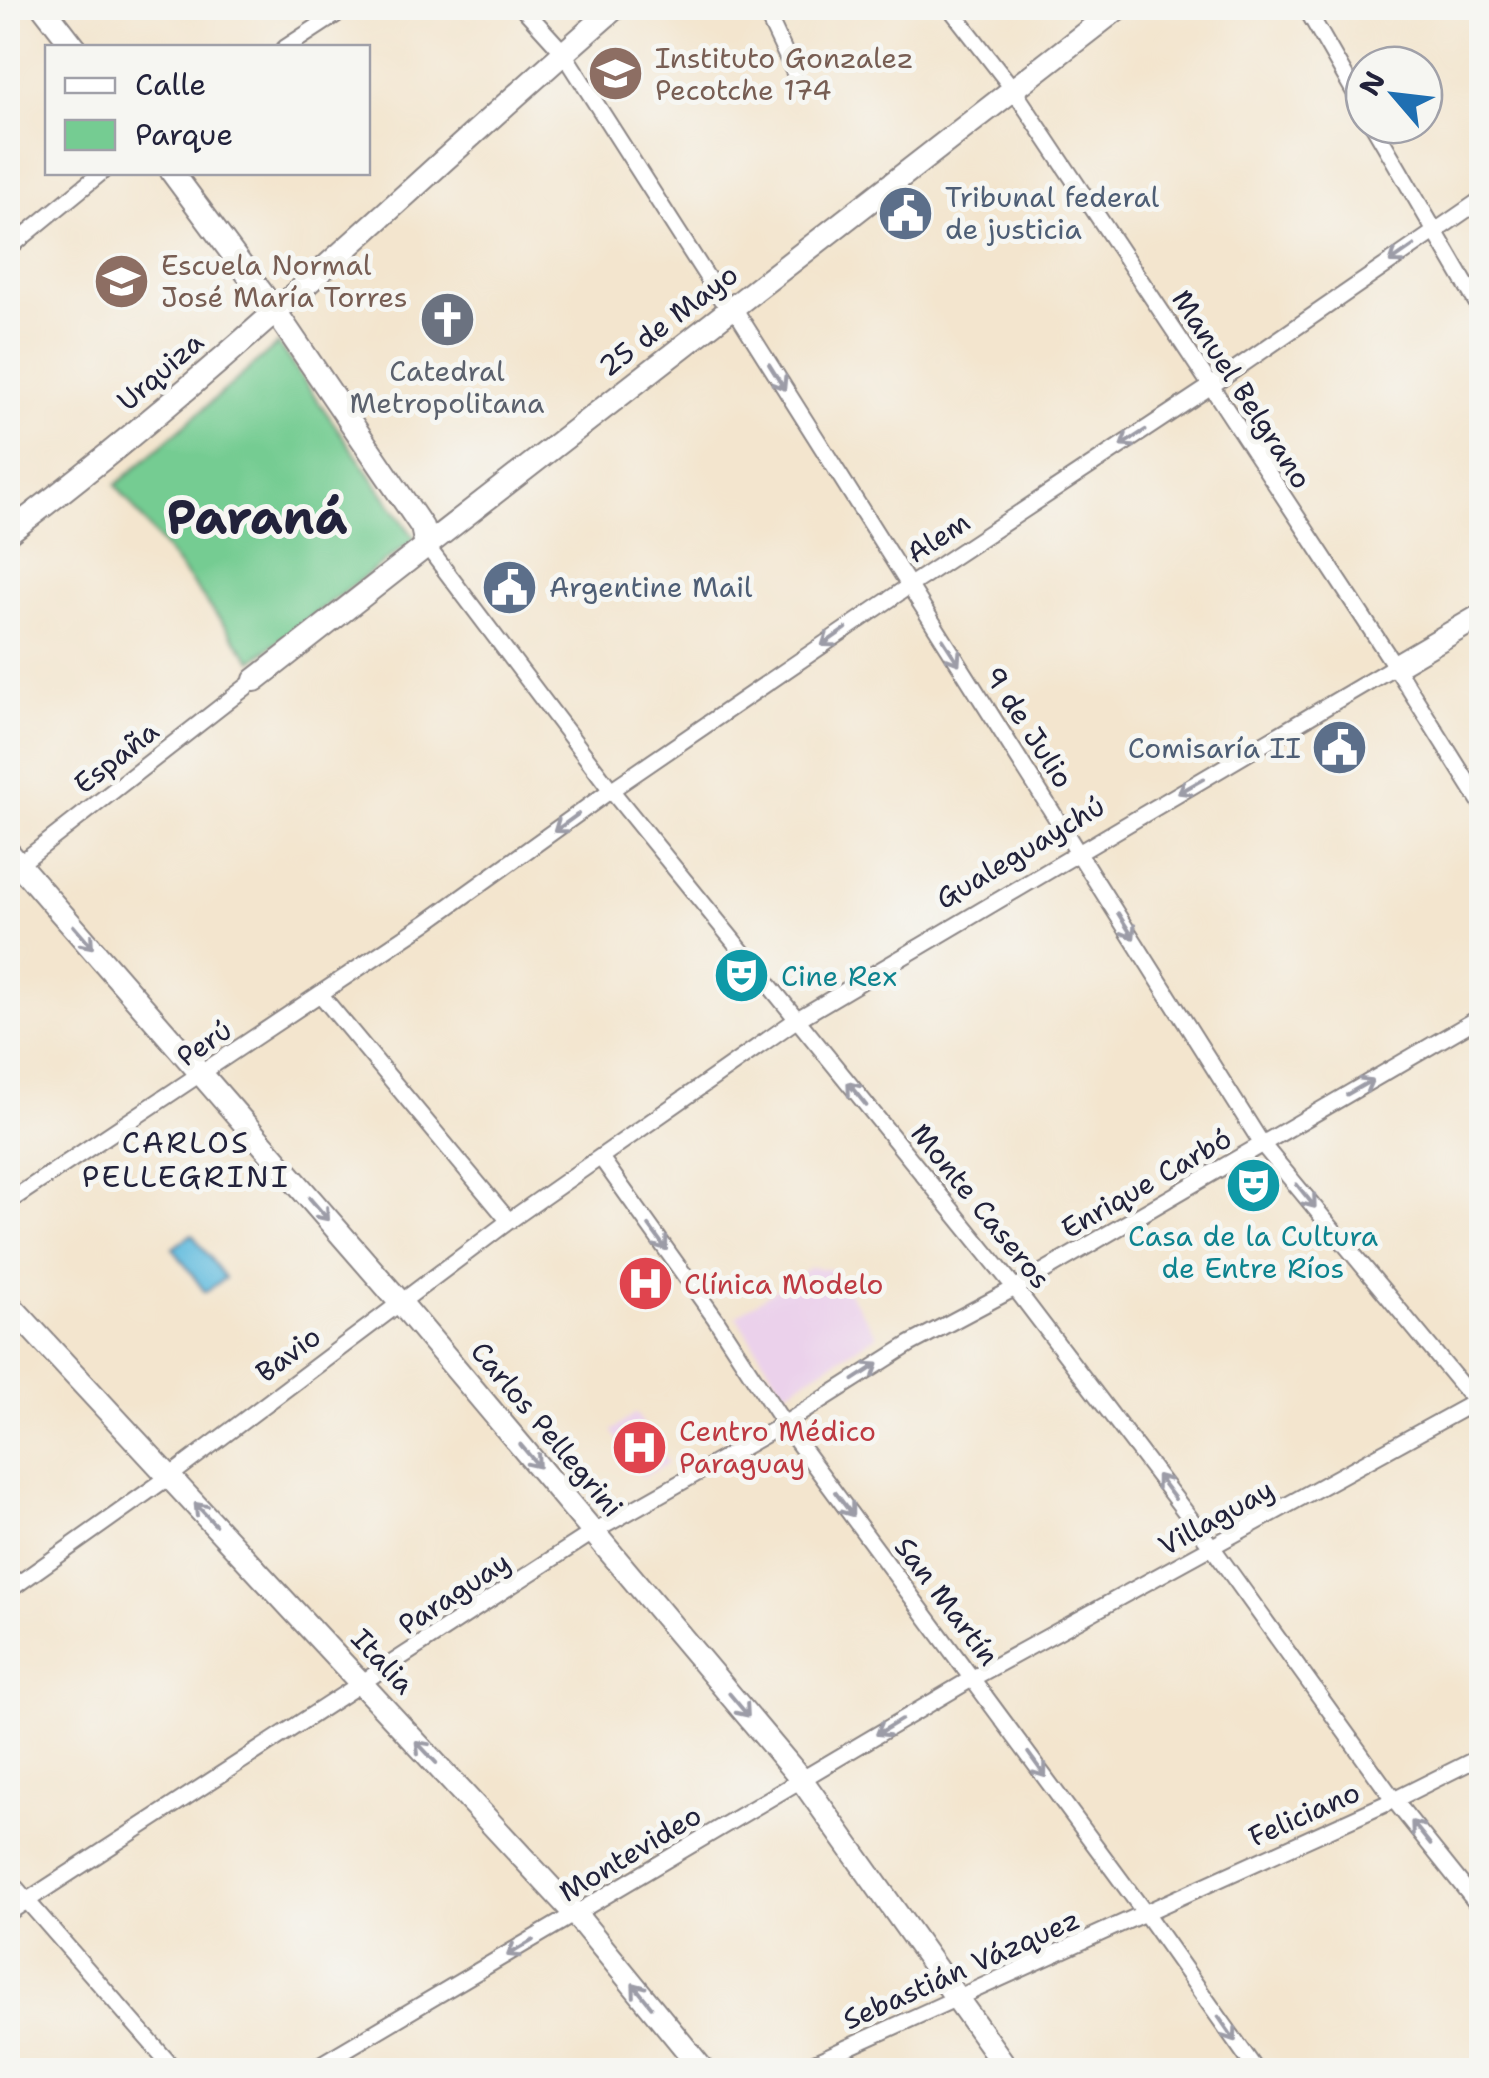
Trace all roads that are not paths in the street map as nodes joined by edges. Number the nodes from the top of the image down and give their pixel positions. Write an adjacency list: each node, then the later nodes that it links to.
1 (44, 8): 10 (street)
2 (346, 8): 11 (street)
3 (523, 8): 12 (street, 9 de Julio)
4 (615, 8): 12 (street, Urquiza)
5 (758, 8): 13 (street)
6 (950, 8): 15 (street, Manuel Belgrano)
7 (1092, 8): 15 (street, 25 de Mayo)
8 (1118, 8): 15 (street, 25 de Mayo)
9 (1306, 8): 14 (street)
10 (74, 45)
11 (289, 45)
12 (563, 52): 22 (street, 9 de Julio); 23 (street, Urquiza)
13 (794, 72)
14 (1344, 74)
15 (1007, 84): 22 (street, 25 de Mayo); 25 (street, Manuel Belgrano)
16 (1385, 145): 20 (street)
17 (98, 175): 21 (street)
18 (174, 175): 23 (street)
19 (1482, 199): 20 (street, Alem)
20 (1435, 232): 24 (street); 25 (street, Alem, one-way to 25)
21 (8, 249)
22 (727, 304): 27 (street, 25 de Mayo); 28 (street, 9 de Julio, one-way to 28)
23 (275, 311): 26 (street, Urquiza); 27 (street)
24 (1482, 312)
25 (1211, 386): 28 (street, Alem, one-way to 28); 30 (street, Manuel Belgrano)
26 (8, 533)
27 (424, 536): 31 (street, 25 de Mayo); 32 (street, Monte Caseros)
28 (908, 586): 32 (street, Alem, one-way to 32); 34 (street, 9 de Julio, one-way to 34)
29 (1482, 615): 30 (street, Gualeguaychú)
30 (1396, 666): 33 (street, Manuel Belgrano); 34 (street, Gualeguaychú, one-way to 34)
31 (255, 680): 35 (street, España)
32 (611, 790): 36 (street, Alem, one-way to 36); 39 (street, Monte Caseros)
33 (1482, 805)
34 (1080, 852): 39 (street, Gualeguaychú); 41 (street, 9 de Julio, one-way to 41)
35 (11, 863): 40 (street, Carlos Pellegrini, one-way to 40)
36 (426, 923): 37 (street, Perú)
37 (320, 994): 40 (street, Perú); 44 (street)
38 (1482, 1016): 41 (street, Enrique Carbó, one-way to 38)
39 (796, 1020): 42 (street, Gualeguaychú); 45 (street, Monte Caseros, one-way to 39)
40 (204, 1074): 43 (street, Perú); 46 (street, Carlos Pellegrini, one-way to 46)
41 (1262, 1144): 45 (street, Enrique Carbó); 48 (street, 9 de Julio, one-way to 48)
42 (601, 1158): 44 (street, Bavio); 49 (street, San Martín, one-way to 49)
43 (8, 1202)
44 (509, 1221): 46 (street, Bavio)
45 (1015, 1288): 49 (street, Enrique Carbó, one-way to 45); 52 (street, Monte Caseros, one-way to 45)
46 (399, 1302): 50 (street, Bavio); 51 (street, Carlos Pellegrini, one-way to 51)
47 (8, 1303): 50 (street, Italia)
48 (1479, 1403): 52 (street, Villaguay)
49 (784, 1424): 51 (street, Paraguay); 54 (street, San Martín, one-way to 54)
50 (170, 1476): 53 (street, Bavio); 55 (street, Italia, one-way to 50)
51 (595, 1531): 55 (street, Paraguay); 57 (street, Carlos Pellegrini, one-way to 57)
52 (1212, 1547): 54 (street, Villaguay); 58 (street, Monte Caseros)
53 (8, 1592)
54 (973, 1678): 57 (street, Montevideo, one-way to 57); 63 (street, San Martín, one-way to 63)
55 (362, 1682): 60 (street, Paraguay); 64 (street, Italia, one-way to 55)
56 (1482, 1756): 58 (street, Feliciano)
57 (802, 1779): 64 (street, Montevideo); 65 (street, Carlos Pellegrini)
58 (1394, 1800): 61 (street, Monte Caseros, one-way to 58); 63 (street, Feliciano)
59 (8, 1879): 60 (street)
60 (26, 1901): 62 (street, Paraguay); 67 (street)
61 (1482, 1910)
62 (8, 1913)
63 (1145, 1913): 65 (street, Sebastián Vázquez); 72 (street, San Martín, one-way to 72)
64 (576, 1915): 68 (street, Montevideo, one-way to 68); 69 (street, Italia, one-way to 64)
65 (956, 1999): 70 (street, Sebastián Vázquez); 71 (street, Carlos Pellegrini)
66 (1482, 2066): 73 (street)
67 (174, 2070)
68 (311, 2070)
69 (704, 2070)
70 (798, 2070)
71 (1008, 2070)
72 (1256, 2070)
73 (1468, 2070)

